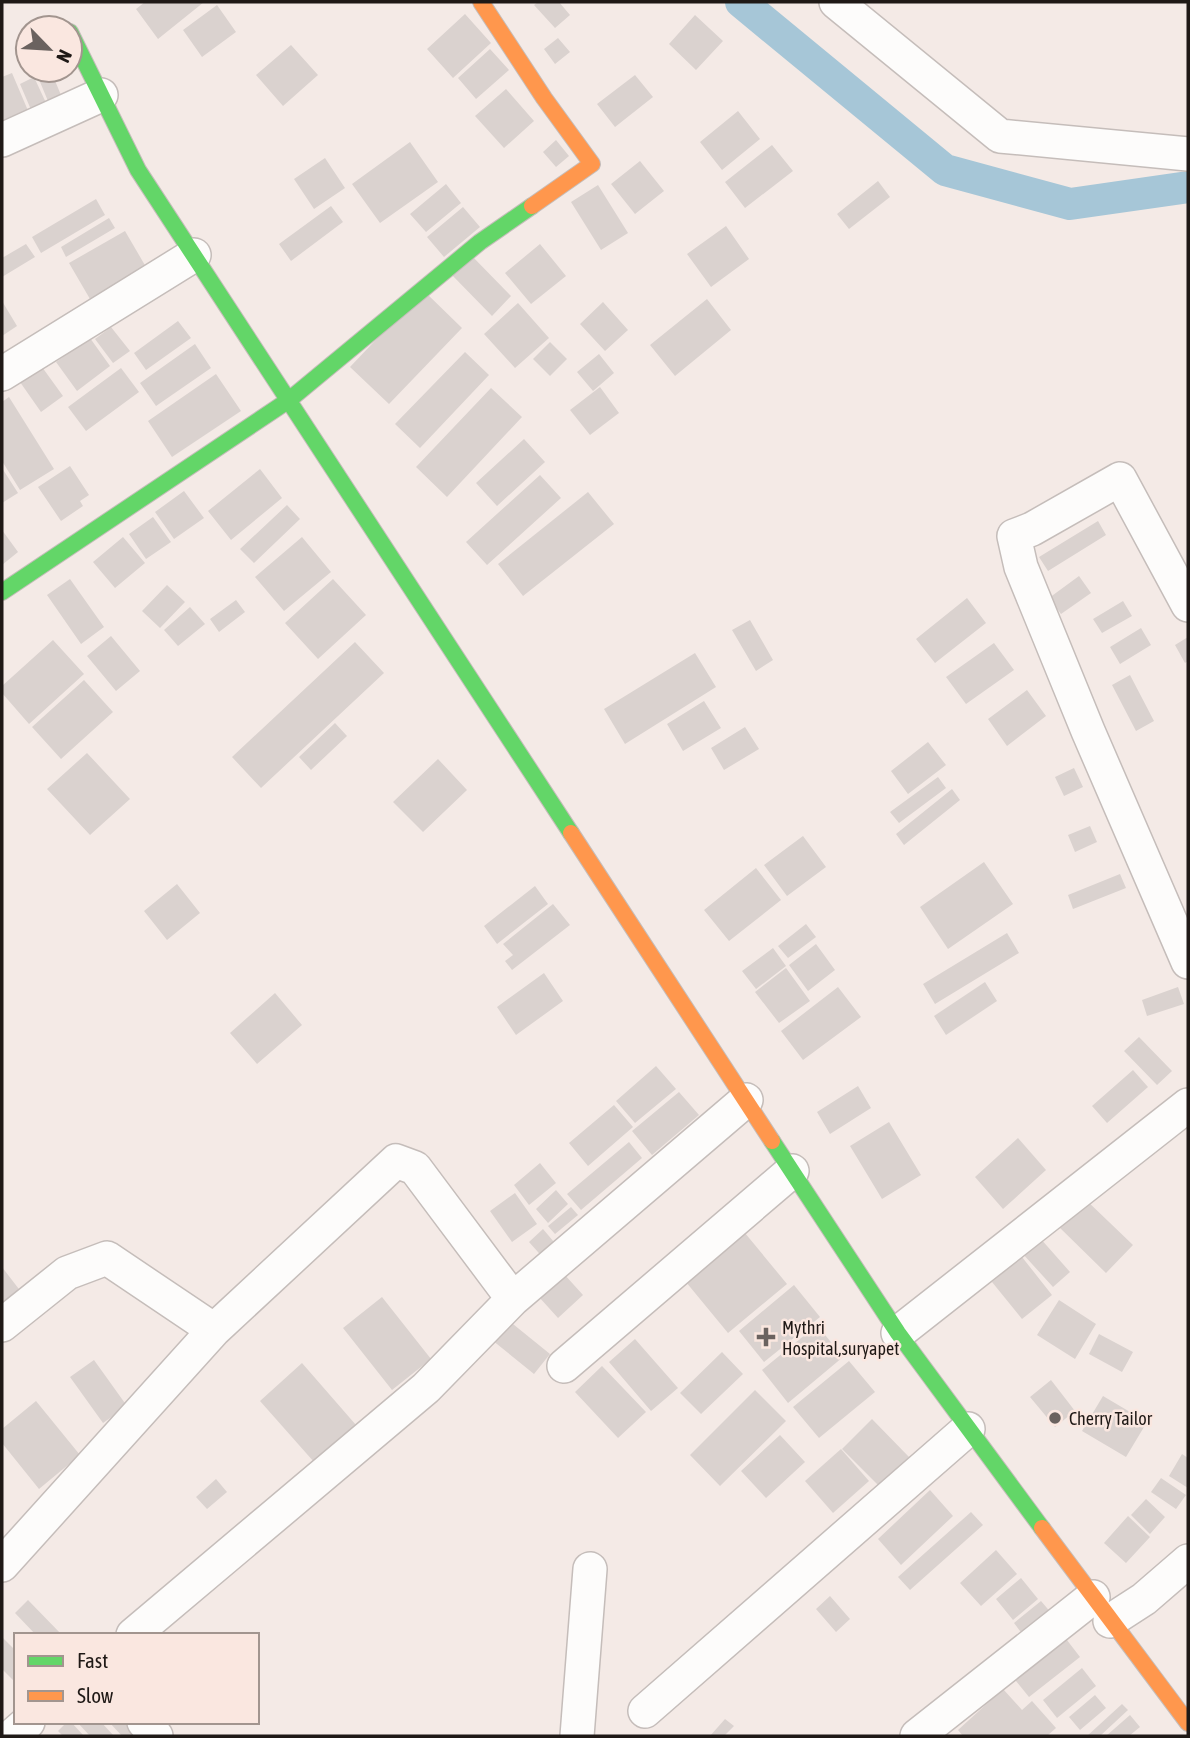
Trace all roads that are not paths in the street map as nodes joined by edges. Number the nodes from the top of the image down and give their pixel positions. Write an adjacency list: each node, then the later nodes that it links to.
1 (481, 2): 9 (main road)
2 (836, 2): 6 (street)
3 (84, 60): 4 (main road)
4 (101, 95): 5 (street); 7 (main road)
5 (2, 140)
6 (1188, 154)
7 (194, 255): 8 (street); 9 (main road)
8 (2, 374)
9 (289, 400): 10 (main road); 13 (main road)
10 (2, 592)
11 (1188, 605): 12 (street)
12 (1188, 962)
13 (746, 1100): 15 (main road); 16 (street)
14 (1188, 1105): 19 (street)
15 (792, 1171): 19 (main road); 20 (street)
16 (513, 1299): 18 (street); 26 (street)
17 (2, 1325): 18 (street)
18 (214, 1330): 23 (street)
19 (898, 1333): 21 (main road)
20 (564, 1367)
21 (968, 1429): 25 (main road); 27 (street)
22 (1188, 1561): 25 (street)
23 (2, 1565)
24 (590, 1569): 31 (street)
25 (1101, 1609): 28 (main road); 32 (street)
26 (135, 1633)
27 (645, 1711)
28 (1188, 1723)
29 (26, 1724): 30 (street)
30 (12, 1736)
31 (577, 1736)
32 (917, 1736)

